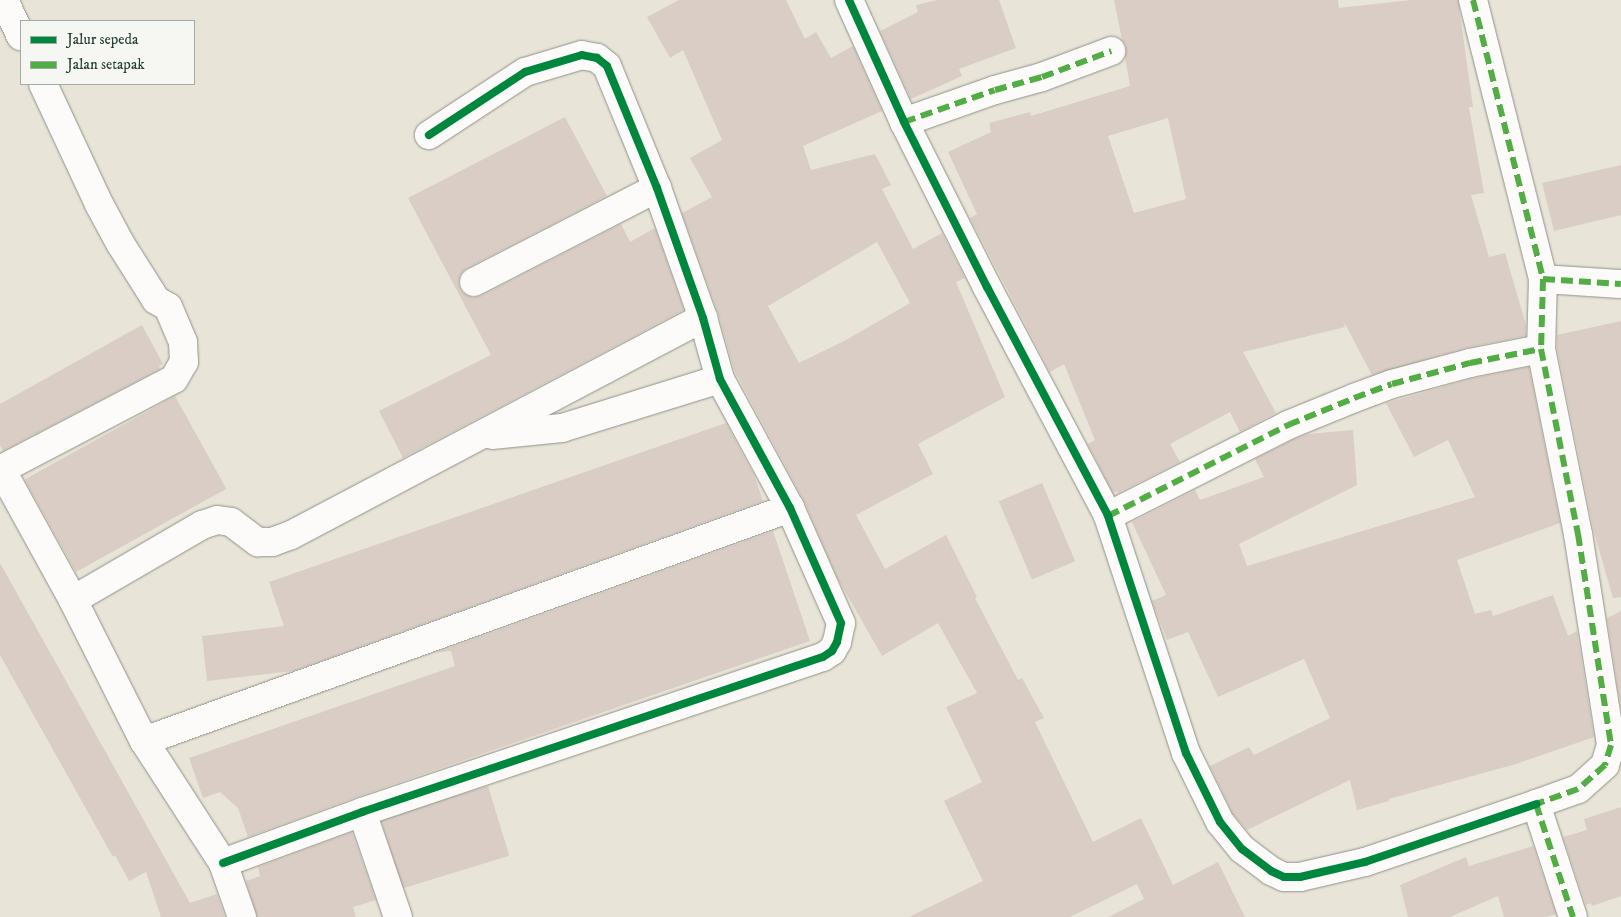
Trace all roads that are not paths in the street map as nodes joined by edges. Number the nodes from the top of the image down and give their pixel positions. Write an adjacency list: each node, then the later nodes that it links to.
1 (4, 0): 4 (street)
2 (848, 0): 7 (street)
3 (1473, 0): 10 (street)
4 (20, 34)
5 (1112, 51): 7 (street)
6 (43, 85): 17 (street)
7 (904, 122): 19 (street)
8 (429, 135): 9 (street)
9 (657, 188): 11 (street); 13 (street)
10 (1543, 279): 12 (street); 14 (street)
11 (474, 282)
12 (1621, 284)
13 (702, 318): 15 (street); 16 (street)
14 (1541, 350): 19 (street); 22 (street)
15 (720, 379): 16 (street); 18 (street)
16 (481, 437): 20 (street)
17 (1, 470): 20 (street)
18 (790, 508): 21 (street); 23 (street)
19 (1108, 516): 22 (street)
20 (73, 600): 21 (street)
21 (144, 741): 24 (street)
22 (1536, 804): 27 (street)
23 (362, 812): 24 (street); 26 (street)
24 (223, 863): 25 (street)
25 (242, 917)
26 (398, 917)
27 (1573, 917)

